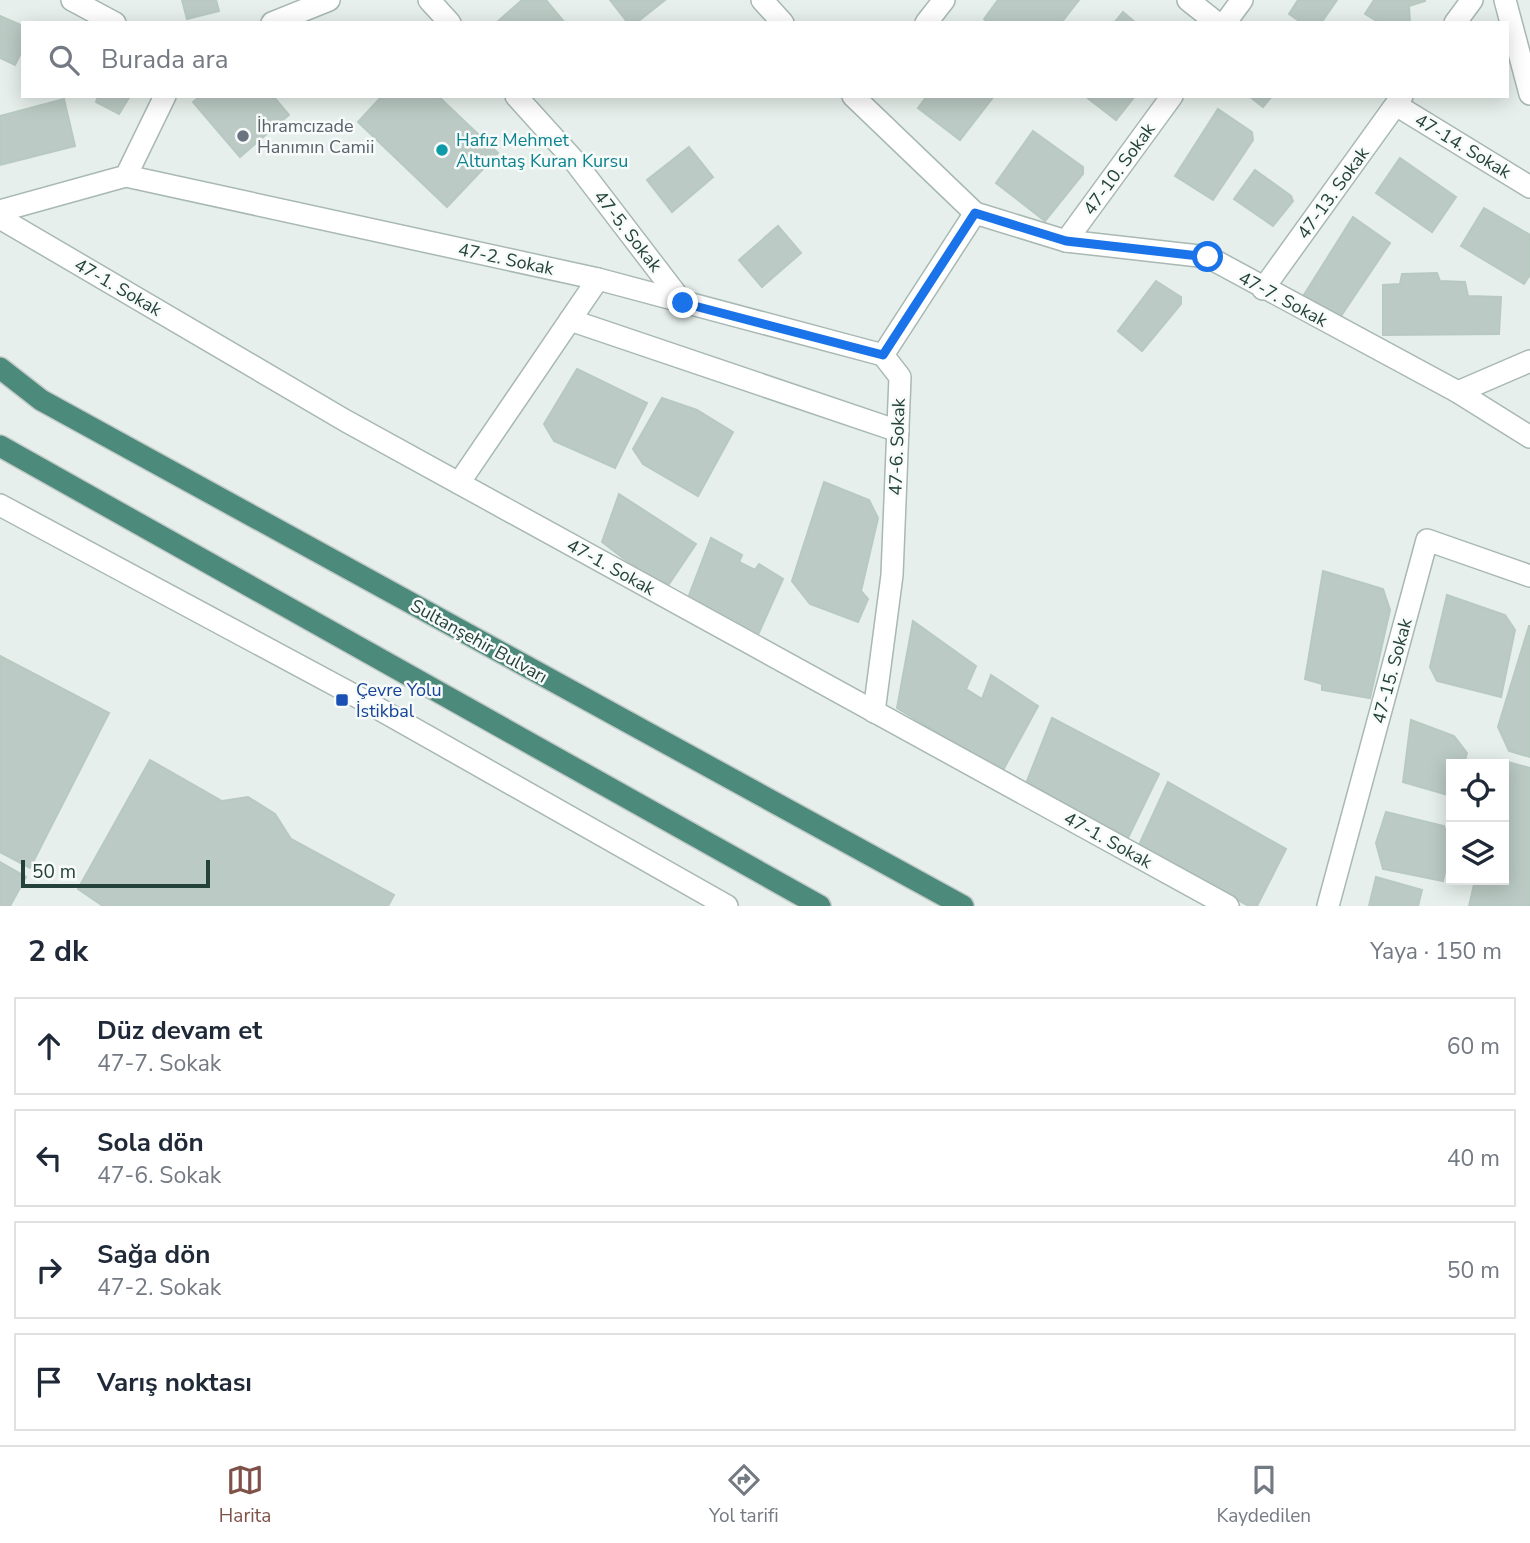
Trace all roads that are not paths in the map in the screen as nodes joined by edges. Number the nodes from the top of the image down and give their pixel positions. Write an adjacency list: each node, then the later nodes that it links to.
1 (72, 0): 10 (street)
2 (329, 0): 11 (street)
3 (429, 0): 12 (street)
4 (762, 0): 13 (street)
5 (944, 0): 14 (street)
6 (1188, 0): 15 (street)
7 (1242, 0): 16 (street)
8 (1472, 0): 17 (street)
9 (1504, 0): 18 (street)
10 (112, 21)
11 (277, 21)
12 (448, 21)
13 (781, 21)
14 (928, 21)
15 (1214, 21)
16 (1227, 21)
17 (1456, 21)
18 (1530, 94)
19 (164, 98): 24 (street)
20 (518, 98): 32 (street, 47-5. Sokak)
21 (1171, 98): 29 (street, 47-10. Sokak)
22 (861, 99): 27 (street, 47-7. Sokak)
23 (1399, 101): 25 (street, 47-14. Sokak); 31 (street, 47-13. Sokak)
24 (126, 176): 26 (street); 30 (street, 47-2. Sokak)
25 (1530, 187)
26 (0, 211)
27 (975, 213): 29 (street, 47-7. Sokak); 34 (street)
28 (0, 218): 41 (street, 47-1. Sokak)
29 (1066, 241): 31 (street, 47-7. Sokak)
30 (598, 279): 32 (street, 47-2. Sokak); 33 (street)
31 (1263, 289): 37 (street, 47-7. Sokak)
32 (683, 303): 34 (street, 47-2. Sokak)
33 (570, 320): 38 (street); 41 (street)
34 (883, 355): 38 (street, 47-6. Sokak)
35 (1530, 361): 37 (street)
36 (0, 368): 47 (highway, Sultanşehir Bulvarı)
37 (1458, 392): 39 (street, 47-7. Sokak)
38 (898, 430): 44 (street, 47-6. Sokak)
39 (1530, 437)
40 (0, 446): 46 (highway)
41 (459, 483): 44 (street, 47-1. Sokak)
42 (0, 505): 45 (street)
43 (1530, 576): 49 (street, 47-15. Sokak)
44 (874, 712): 48 (street, 47-1. Sokak)
45 (727, 906)
46 (820, 906)
47 (963, 906)
48 (1228, 906)
49 (1328, 906)

